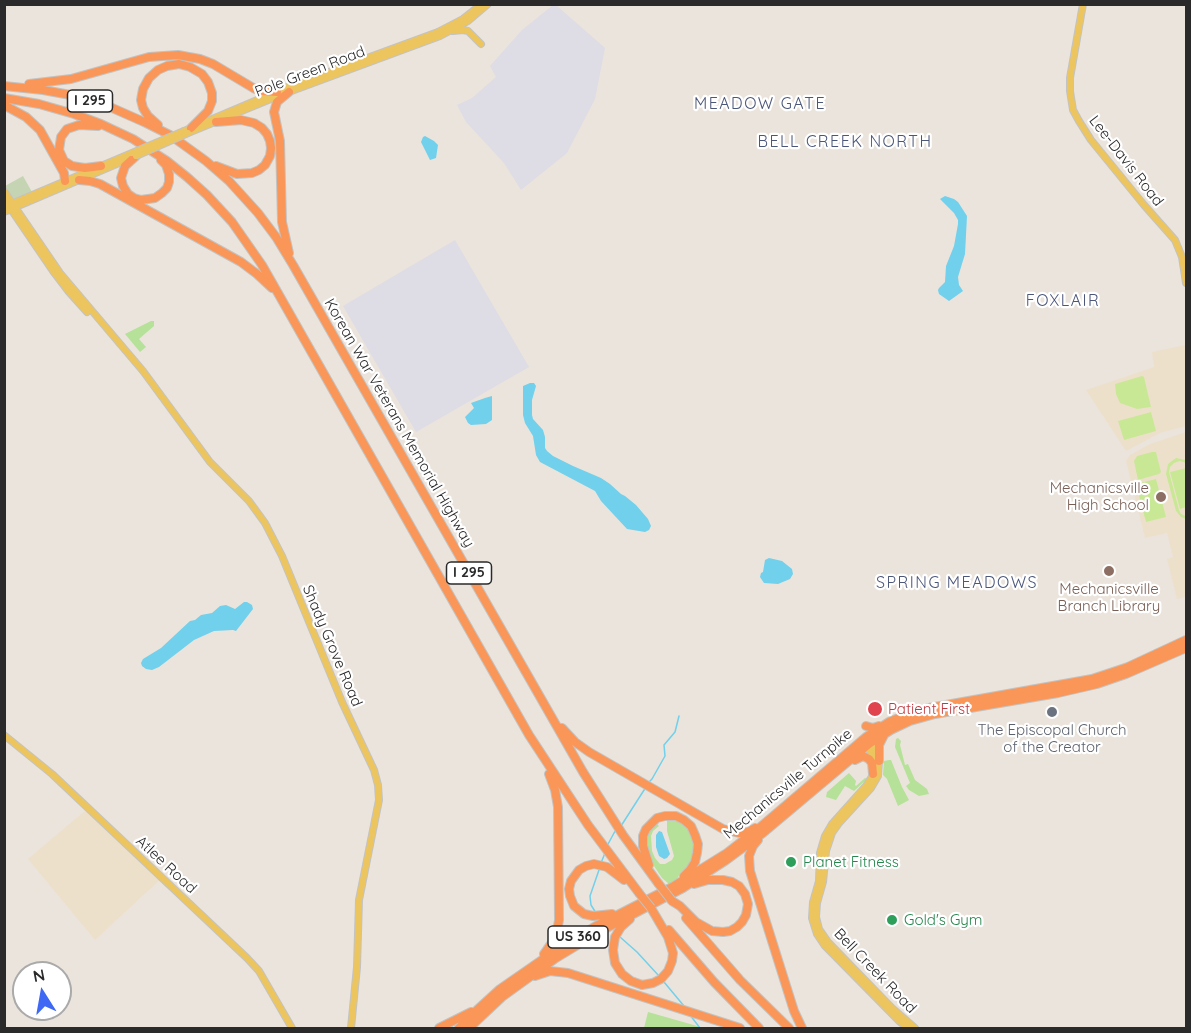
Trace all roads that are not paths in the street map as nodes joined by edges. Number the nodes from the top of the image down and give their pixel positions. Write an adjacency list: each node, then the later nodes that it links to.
1 (482, 4): 6 (main road, Pole Green Road)
2 (488, 4): 4 (main road, Pole Green Road)
3 (1082, 7): 27 (main road, Lee-Davis Road)
4 (447, 33): 5 (main road); 6 (main road, Pole Green Road)
5 (481, 44)
6 (360, 64): 8 (main road, Pole Green Road); 9 (main road, Pole Green Road)
7 (7, 86): 8 (highway); 15 (highway, Korean War Veterans Memorial Highway / I 295)
8 (277, 92): 14 (main road, Pole Green Road)
9 (289, 92): 12 (main road, Pole Green Road); 26 (highway)
10 (4, 98): 13 (highway, I 295)
11 (4, 105): 21 (highway)
12 (216, 122): 14 (main road, Pole Green Road); 18 (highway)
13 (111, 128): 16 (highway, I 295); 19 (highway)
14 (188, 131): 15 (highway); 17 (main road, Pole Green Road, bridge)
15 (170, 135): 18 (highway, Korean War Veterans Memorial Highway / I 295)
16 (154, 152): 17 (highway); 28 (highway, I 295)
17 (134, 154): 19 (main road); 20 (main road)
18 (206, 161): 26 (highway, Korean War Veterans Memorial Highway / I 295)
19 (101, 166): 21 (main road)
20 (79, 180): 24 (main road); 28 (highway)
21 (65, 181): 24 (main road)
22 (4, 191): 24 (main road, Shady Grove Road)
23 (4, 199): 24 (main road, Shady Grove Road)
24 (11, 206): 25 (main road); 50 (main road, Shady Grove Road)
25 (4, 212)
26 (291, 263): 31 (highway, Korean War Veterans Memorial Highway / I 295)
27 (1186, 283)
28 (280, 296): 34 (highway, I 295)
29 (1186, 640): 35 (highway)
30 (1186, 648): 32 (highway, Mechanicsville Turnpike / US 360)
31 (537, 692): 39 (highway); 41 (highway, Korean War Veterans Memorial Highway / I 295)
32 (885, 733): 35 (highway, Mechanicsville Turnpike / US 360); 36 (highway)
33 (4, 735): 49 (main road, Atlee Road)
34 (529, 735): 42 (highway, I 295); 46 (highway)
35 (868, 737): 36 (main road); 37 (highway, Mechanicsville Turnpike / US 360); 38 (main road); 39 (highway, Mechanicsville Turnpike / US 360)
36 (879, 761): 59 (main road, Bell Creek Road)
37 (838, 770): 38 (highway); 40 (highway, Mechanicsville Turnpike / US 360)
38 (873, 774): 58 (main road, Bell Creek Road)
39 (796, 796): 43 (highway, Mechanicsville Turnpike / US 360)
40 (789, 812): 43 (highway, Mechanicsville Turnpike / US 360); 57 (highway)
41 (657, 881): 43 (highway, Korean War Veterans Memorial Highway / I 295, bridge); 43 (highway)
42 (638, 893): 44 (highway, I 295, bridge); 44 (highway)
43 (669, 900): 43 (highway); 44 (highway, Mechanicsville Turnpike / US 360); 56 (highway, Korean War Veterans Memorial Highway / I 295)
44 (651, 904): 45 (highway); 45 (highway); 46 (highway, Mechanicsville Turnpike / US 360)
45 (657, 918): 55 (highway)
46 (513, 984): 47 (highway, Mechanicsville Turnpike / US 360); 48 (highway, US 360)
47 (500, 989): 51 (highway); 52 (highway, US 360)
48 (489, 1008): 53 (highway, US 360); 54 (highway)
49 (292, 1029)
50 (351, 1029)
51 (439, 1029)
52 (459, 1029)
53 (469, 1029)
54 (740, 1029)
55 (759, 1029)
56 (789, 1029)
57 (802, 1029)
58 (908, 1029)
59 (915, 1029)

